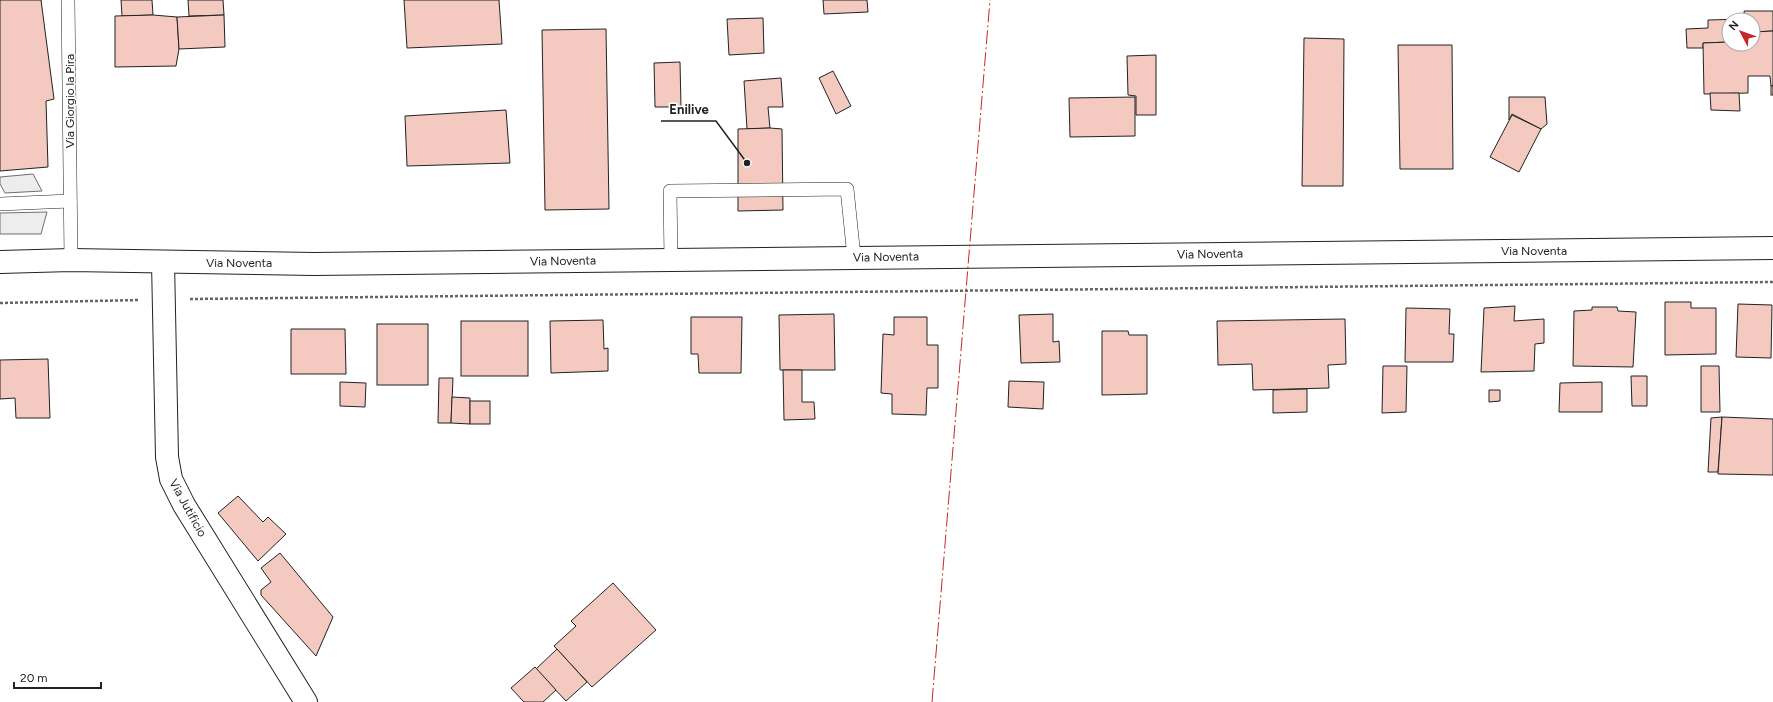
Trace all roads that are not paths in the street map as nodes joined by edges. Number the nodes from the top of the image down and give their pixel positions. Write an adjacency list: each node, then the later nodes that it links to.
1 (68, 0): 2 (lane, Via Giorgio la Pira)
2 (70, 201): 3 (lane); 6 (lane, Via Giorgio la Pira)
3 (0, 204)
4 (1773, 248): 5 (main road, Via Noventa)
5 (854, 257): 7 (main road, Via Noventa); 7 (lane)
6 (71, 260): 8 (main road, Via Noventa); 9 (main road, Via Noventa)
7 (671, 260): 9 (main road, Via Noventa)
8 (0, 262)
9 (163, 262): 10 (main road, Via Jutificio)
10 (306, 702)

